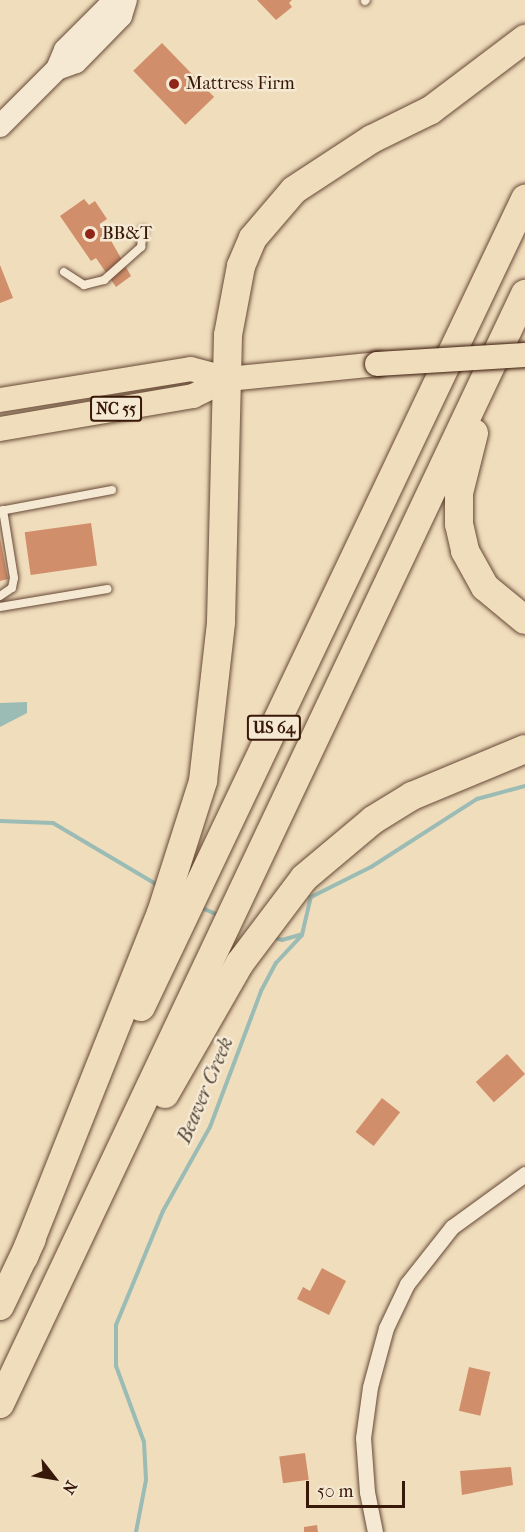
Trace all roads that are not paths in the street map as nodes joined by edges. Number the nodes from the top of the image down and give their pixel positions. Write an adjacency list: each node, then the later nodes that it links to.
1 (125, 0): 3 (street)
2 (525, 39): 10 (highway)
3 (0, 126)
4 (525, 199): 21 (highway, US 64)
5 (143, 230): 6 (lane)
6 (64, 272)
7 (525, 294): 8 (highway, US 64)
8 (507, 332): 18 (highway); 22 (highway, US 64)
9 (525, 355): 10 (main road, NC 55, bridge)
10 (228, 379): 11 (main road, NC 55); 12 (main road, NC 55); 21 (highway)
11 (0, 400)
12 (0, 429)
13 (112, 490): 14 (lane)
14 (1, 510): 16 (lane)
15 (107, 589): 17 (lane)
16 (0, 596)
17 (0, 607)
18 (525, 620)
19 (525, 749): 22 (highway)
20 (525, 1174): 25 (street)
21 (24, 1257): 23 (highway, US 64)
22 (61, 1275): 24 (highway, US 64)
23 (0, 1306)
24 (0, 1404)
25 (375, 1532)

